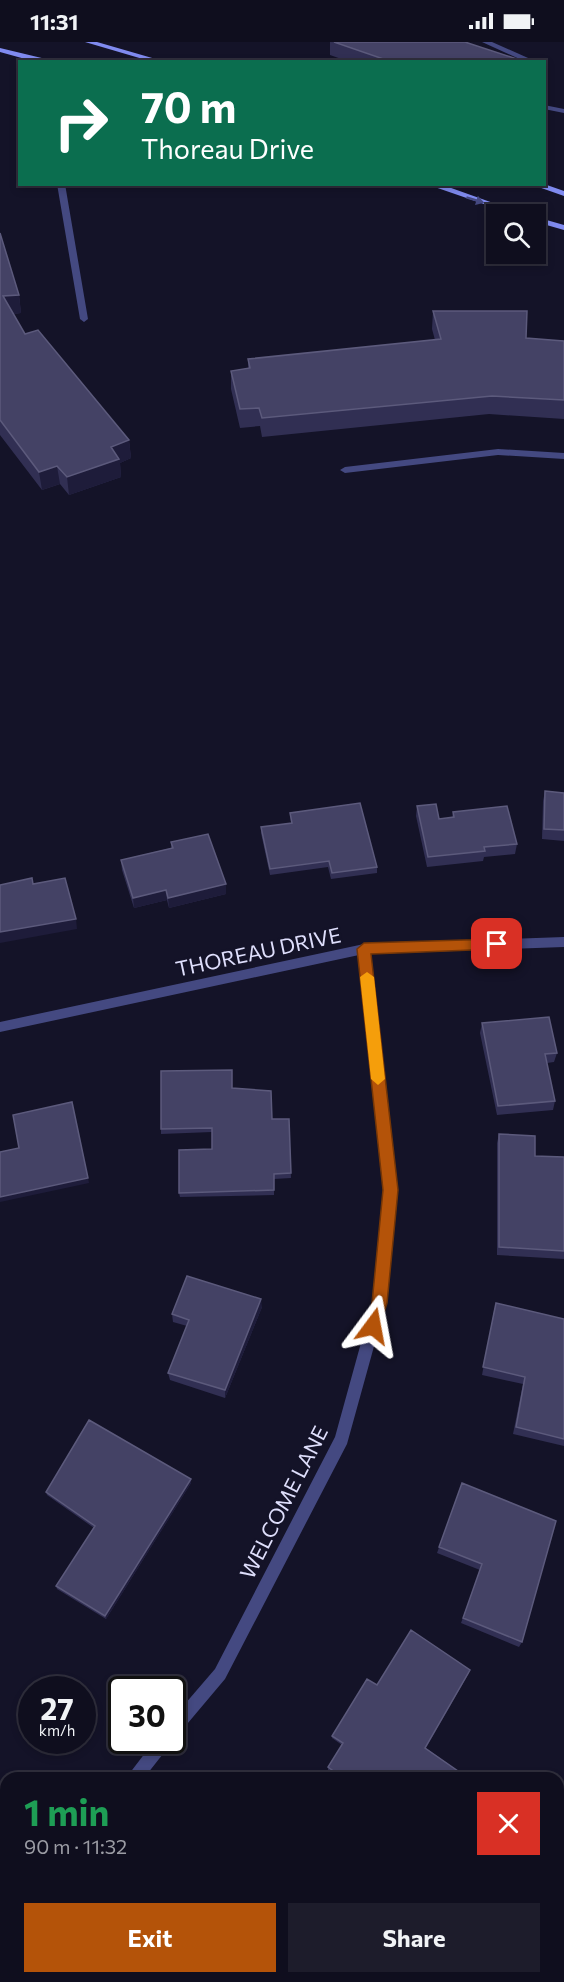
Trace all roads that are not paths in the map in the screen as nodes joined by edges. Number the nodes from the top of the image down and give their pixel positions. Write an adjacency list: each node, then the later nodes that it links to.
1 (90, 42): 5 (street)
2 (486, 42): 6 (street)
3 (0, 50): 4 (street)
4 (39, 60)
5 (156, 60)
6 (529, 60)
7 (546, 107): 8 (street)
8 (564, 111)
9 (62, 186): 16 (street)
10 (436, 186): 13 (street, one-way to 13)
11 (540, 186): 12 (street)
12 (564, 194)
13 (490, 204)
14 (546, 222): 15 (street)
15 (564, 228)
16 (84, 319)
17 (564, 456): 18 (street)
18 (345, 470)
19 (564, 942): 20 (street, THOREAU DRIVE)
20 (364, 949): 21 (street, THOREAU DRIVE); 22 (street, WELCOME LANE)
21 (0, 1027)
22 (186, 1714)
23 (154, 1754): 24 (street)
24 (139, 1772)

